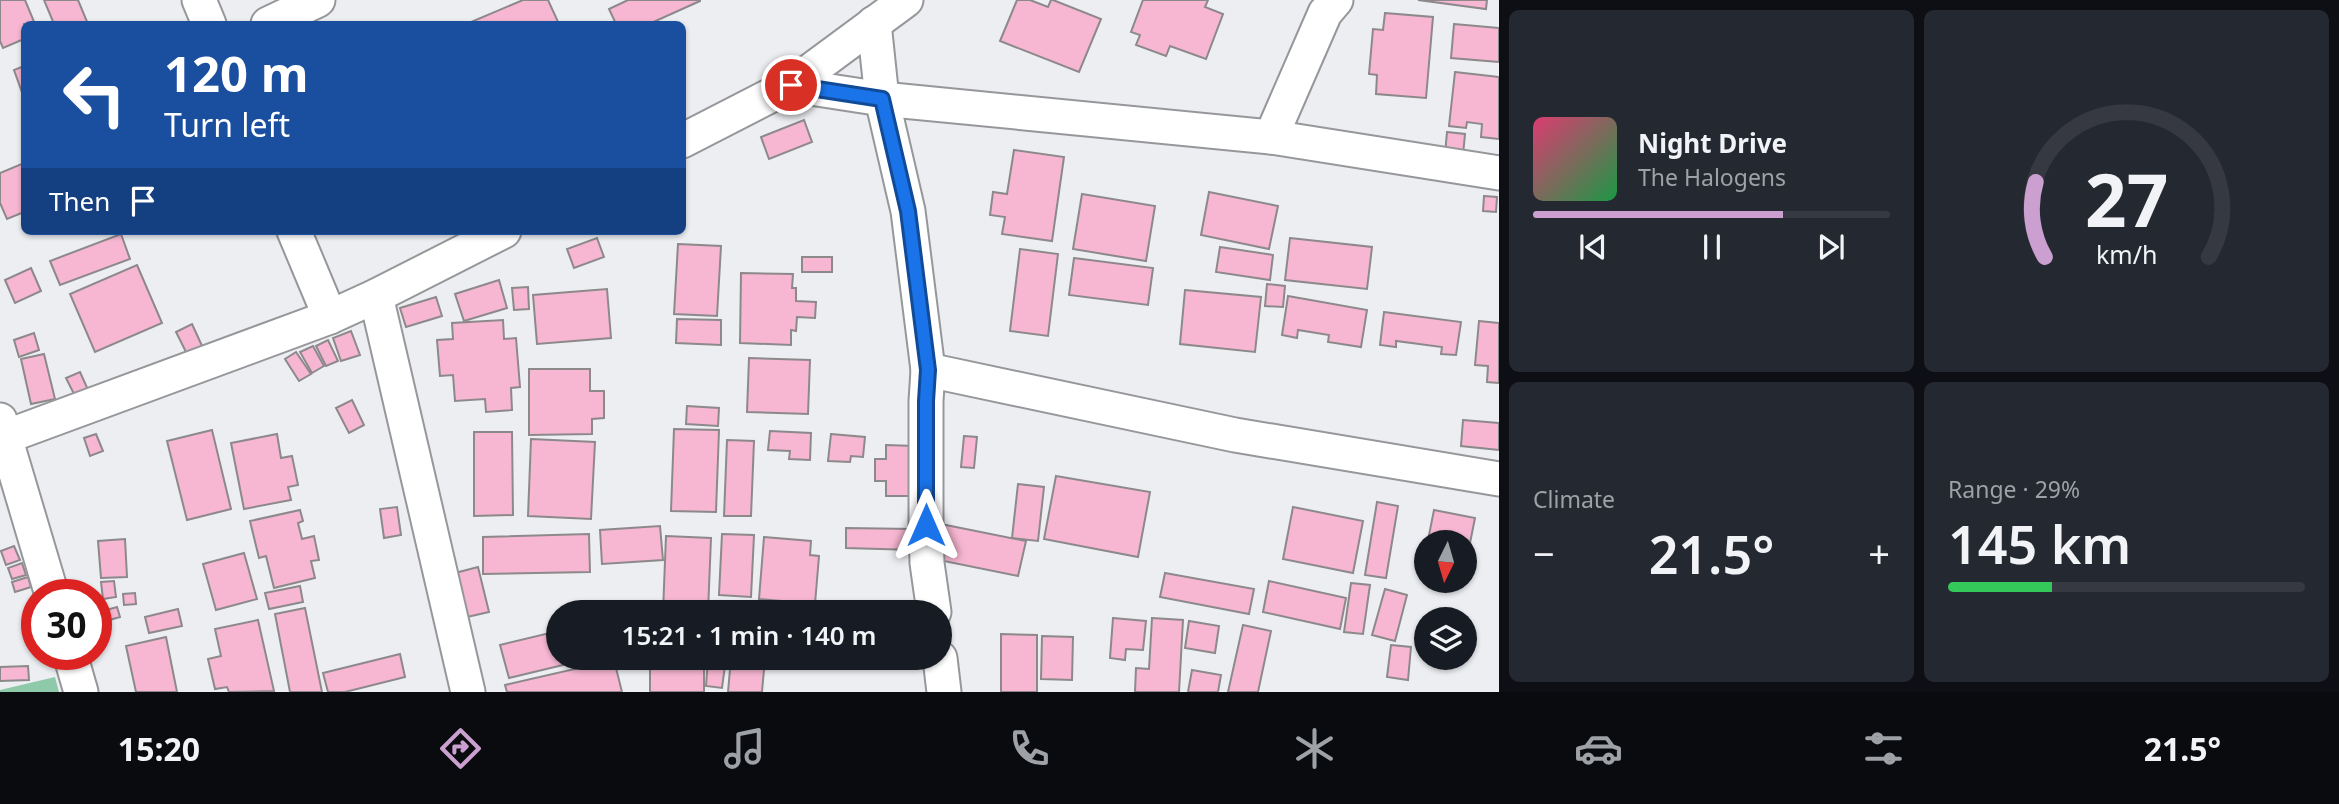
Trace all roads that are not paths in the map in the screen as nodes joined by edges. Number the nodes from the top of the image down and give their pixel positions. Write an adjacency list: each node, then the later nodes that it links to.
1 (200, 0): 5 (street)
2 (318, 0): 6 (street)
3 (906, 0): 7 (street)
4 (1336, 0): 10 (street)
5 (208, 21)
6 (274, 21)
7 (874, 23): 8 (street); 9 (street)
8 (791, 85): 9 (street); 11 (street)
9 (882, 99): 10 (street); 17 (street)
10 (1271, 137): 12 (street)
11 (686, 139)
12 (1499, 173)
13 (296, 235): 16 (street)
14 (497, 235): 15 (street)
15 (376, 296): 16 (street); 26 (street)
16 (330, 317): 18 (street)
17 (928, 370): 19 (street); 22 (street)
18 (3, 428): 20 (street)
19 (1499, 479)
20 (11, 490): 21 (street)
21 (46, 579)
22 (932, 600)
23 (75, 670): 25 (street)
24 (941, 670): 27 (street)
25 (81, 692)
26 (468, 692)
27 (944, 692)

